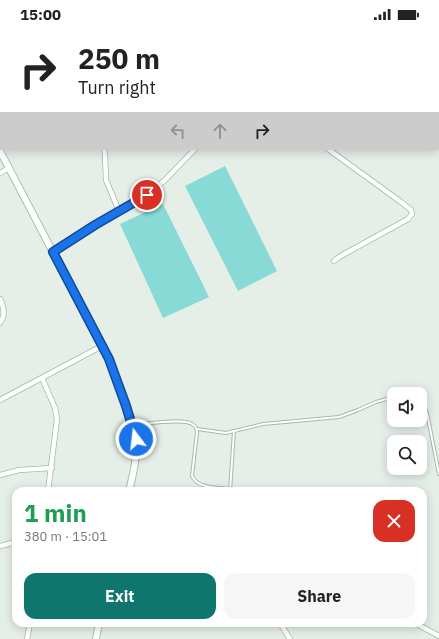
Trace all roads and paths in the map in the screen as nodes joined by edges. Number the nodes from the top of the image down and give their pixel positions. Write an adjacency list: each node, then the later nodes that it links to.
1 (104, 150): 7 (street)
2 (194, 150): 7 (street)
3 (329, 150): 9 (street)
4 (0, 151): 5 (street)
5 (9, 168): 6 (street); 8 (street)
6 (0, 173)
7 (119, 211): 8 (street)
8 (53, 252): 12 (street)
9 (334, 261)
10 (0, 299): 11 (street)
11 (0, 323)
12 (102, 346): 13 (street); 17 (street)
13 (42, 378): 15 (street); 20 (street)
14 (387, 399): 19 (lane)
15 (0, 400)
16 (427, 413): 21 (lane)
17 (132, 425): 18 (lane); 24 (street)
18 (197, 429): 19 (lane); 25 (lane)
19 (234, 431): 26 (lane)
20 (52, 468): 22 (street); 23 (street)
21 (439, 474)
22 (0, 475)
23 (49, 487)
24 (130, 487)
25 (210, 487)
26 (230, 487)
27 (12, 543): 28 (street)
28 (0, 546)
29 (29, 627): 34 (street)
30 (99, 627): 35 (street)
31 (282, 627): 36 (street)
32 (422, 627): 33 (street)
33 (439, 636)
34 (27, 639)
35 (96, 639)
36 (290, 639)

